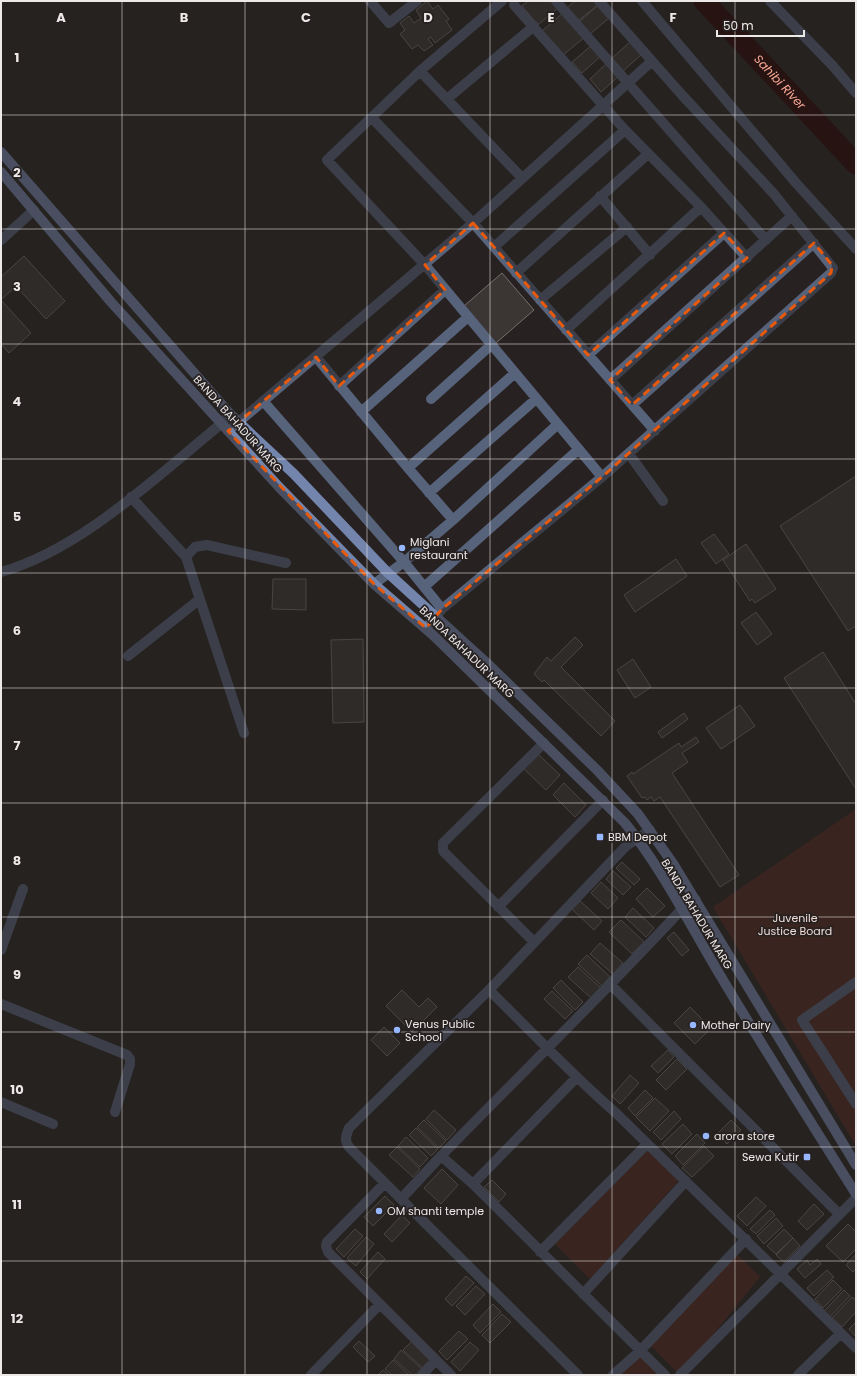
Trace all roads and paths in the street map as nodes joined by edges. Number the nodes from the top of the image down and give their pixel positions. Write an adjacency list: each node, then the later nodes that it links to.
1 (370, 1): 2 (street)
2 (417, 1)
3 (502, 1): 11 (street)
4 (556, 1): 12 (street)
5 (599, 1): 10 (street)
6 (642, 1): 33 (street)
7 (770, 1): 13 (street)
8 (514, 5): 9 (street)
9 (534, 26): 14 (street); 15 (street)
10 (652, 61): 12 (street); 25 (street)
11 (420, 71): 14 (street); 16 (street)
12 (628, 82): 15 (street); 30 (street)
13 (856, 93)
14 (447, 99): 21 (street)
15 (602, 105): 17 (street); 21 (street)
16 (372, 118): 26 (street); 36 (street)
17 (624, 130): 19 (street); 32 (street)
18 (1, 152): 53 (street, BANDA BAHADUR MARG)
19 (648, 154): 22 (street); 23 (street)
20 (1, 172): 24 (street, BANDA BAHADUR MARG)
21 (522, 178): 26 (street)
22 (600, 196): 27 (street); 37 (street)
23 (701, 207): 28 (street); 34 (street)
24 (34, 210): 29 (street); 56 (street, BANDA BAHADUR MARG)
25 (792, 216): 30 (street); 31 (street)
26 (473, 223): 32 (street); 36 (street)
27 (627, 227): 34 (street); 39 (street)
28 (724, 233): 35 (street); 43 (street)
29 (1, 240)
30 (766, 240): 35 (street)
31 (814, 243): 51 (street); 57 (street)
32 (494, 247): 37 (street)
33 (856, 249)
34 (650, 255): 41 (street)
35 (747, 258): 46 (street)
36 (425, 265): 38 (street); 44 (street)
37 (516, 272): 39 (street)
38 (445, 290): 40 (street); 47 (street)
39 (540, 300): 41 (street)
40 (468, 317): 42 (street); 52 (street)
41 (566, 330): 43 (street)
42 (491, 345): 45 (street); 48 (street)
43 (588, 355): 46 (street)
44 (316, 357): 47 (street); 50 (street)
45 (515, 373): 49 (street); 60 (street)
46 (610, 380): 51 (street)
47 (339, 386): 52 (street)
48 (431, 399)
49 (536, 399): 55 (street); 62 (street)
50 (264, 402): 54 (street); 67 (street)
51 (632, 404): 57 (street)
52 (362, 412): 60 (street)
53 (230, 414): 54 (street, BANDA BAHADUR MARG); 56 (street)
54 (240, 422): 56 (street); 70 (street, BANDA BAHADUR MARG)
55 (558, 424): 58 (street); 65 (street)
56 (224, 428): 63 (street); 71 (street, BANDA BAHADUR MARG)
57 (655, 431): 59 (street)
58 (579, 449): 61 (street); 72 (street)
59 (629, 454): 61 (street); 64 (street)
60 (408, 468): 62 (street)
61 (602, 477): 74 (street)
62 (429, 493): 65 (street)
63 (131, 497): 66 (street); 69 (street)
64 (663, 501)
65 (453, 520): 67 (street)
66 (186, 557): 68 (street); 73 (street)
67 (404, 562): 70 (street); 72 (street)
68 (286, 563)
69 (1, 572)
70 (388, 573): 71 (street); 74 (street, BANDA BAHADUR MARG)
71 (374, 584): 75 (street, BANDA BAHADUR MARG)
72 (424, 588): 74 (street)
73 (200, 599): 76 (street); 77 (street)
74 (439, 613): 75 (street); 79 (street, BANDA BAHADUR MARG)
75 (426, 628): 78 (street, BANDA BAHADUR MARG)
76 (128, 656)
77 (244, 733)
78 (544, 743): 80 (street, BANDA BAHADUR MARG); 86 (street)
79 (597, 770): 80 (street); 82 (street, BANDA BAHADUR MARG)
80 (584, 781): 81 (street, BANDA BAHADUR MARG)
81 (603, 800): 83 (street, BANDA BAHADUR MARG); 86 (street)
82 (650, 830): 83 (street); 85 (street, BANDA BAHADUR MARG)
83 (637, 838): 87 (street, BANDA BAHADUR MARG); 88 (street)
84 (24, 889): 89 (street)
85 (696, 900): 87 (street); 102 (street, BANDA BAHADUR MARG)
86 (498, 907): 88 (street)
87 (681, 910): 91 (street); 106 (street, BANDA BAHADUR MARG)
88 (534, 942): 92 (street)
89 (1, 950)
90 (856, 982): 97 (street)
91 (611, 985): 94 (street); 109 (street)
92 (489, 990): 94 (street); 104 (street)
93 (1, 1004): 98 (street)
94 (548, 1047): 95 (street); 101 (street)
95 (576, 1078): 100 (street); 105 (street)
96 (1, 1102): 99 (street)
97 (856, 1104)
98 (115, 1112)
99 (53, 1124)
100 (648, 1144): 103 (street); 111 (street)
101 (441, 1156): 105 (street); 108 (street)
102 (856, 1165)
103 (686, 1181): 110 (street); 113 (street)
104 (385, 1183): 108 (street); 114 (street)
105 (472, 1184): 111 (street)
106 (856, 1194)
107 (856, 1198): 109 (street)
108 (401, 1199): 122 (street)
109 (839, 1214): 112 (street)
110 (746, 1239): 112 (street); 117 (street)
111 (540, 1252): 113 (street)
112 (781, 1273): 115 (street); 125 (street)
113 (582, 1294): 117 (street)
114 (380, 1304): 118 (street); 119 (street)
115 (841, 1333): 116 (street); 126 (street)
116 (856, 1348)
117 (640, 1350): 123 (street); 124 (street)
118 (436, 1360): 120 (street); 121 (street)
119 (311, 1375)
120 (422, 1375)
121 (451, 1375)
122 (578, 1375)
123 (613, 1375)
124 (665, 1375)
125 (680, 1375)
126 (798, 1375)

